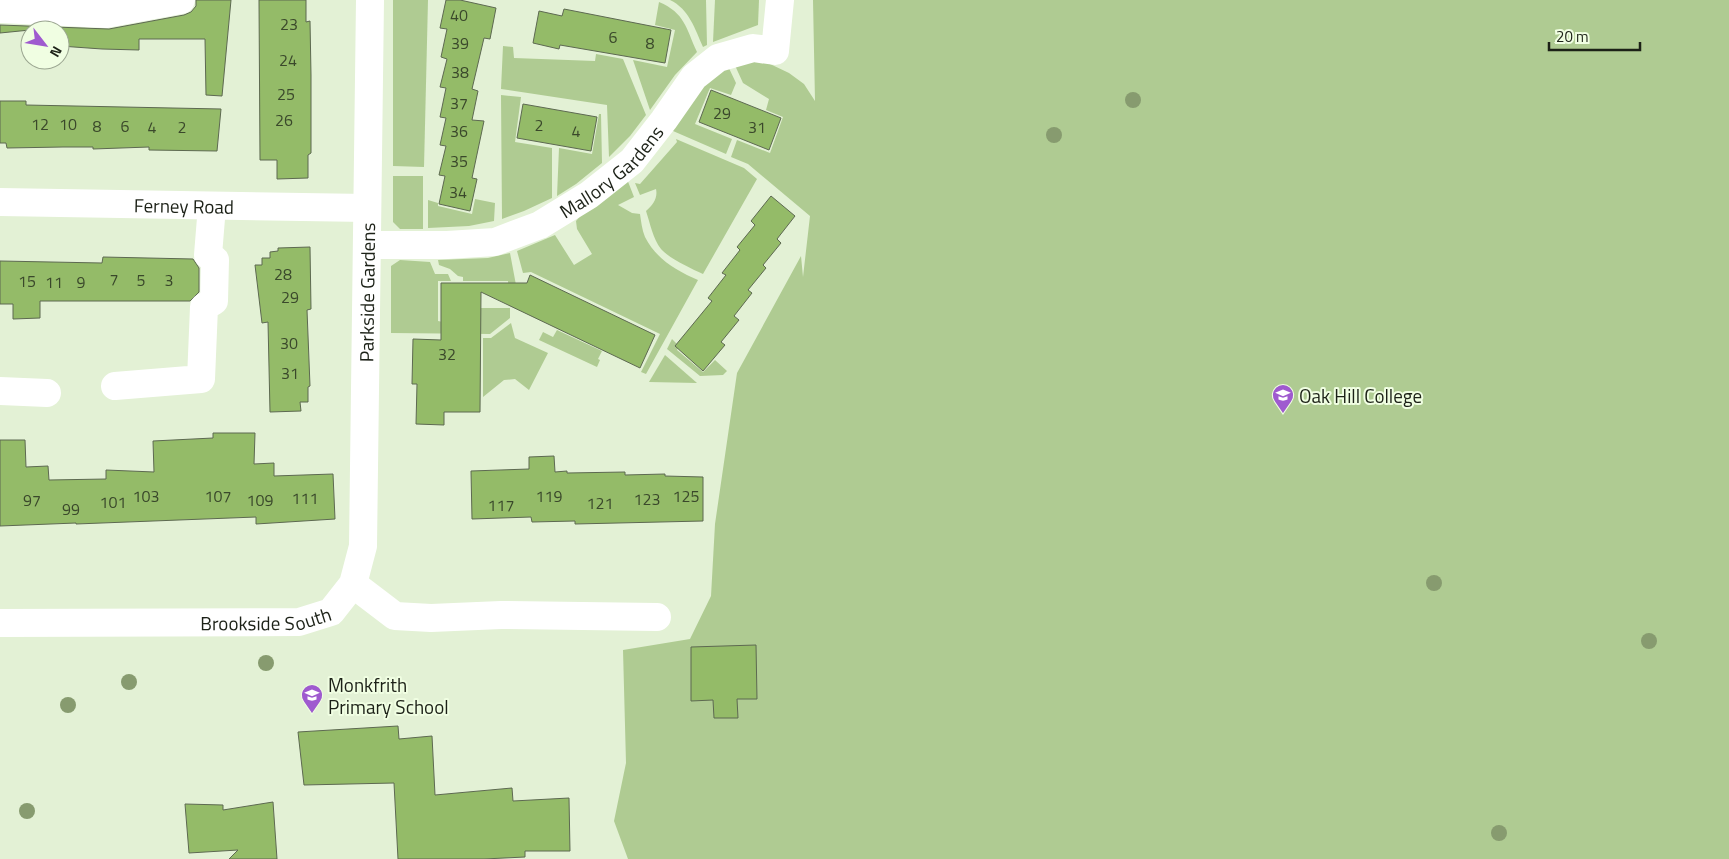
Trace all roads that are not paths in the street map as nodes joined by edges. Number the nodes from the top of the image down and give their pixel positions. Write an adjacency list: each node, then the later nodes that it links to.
1 (180, 0): 4 (street)
2 (370, 0): 7 (street, Parkside Gardens)
3 (780, 0): 8 (street, Mallory Gardens)
4 (0, 9)
5 (0, 202): 6 (street, Ferney Road)
6 (212, 206): 7 (street, Ferney Road); 9 (street)
7 (367, 208): 8 (street, Parkside Gardens)
8 (367, 245): 12 (street, Parkside Gardens)
9 (115, 386)
10 (0, 391): 11 (street)
11 (47, 393)
12 (353, 584): 13 (street, Brookside South); 14 (street, Brookside South)
13 (656, 617)
14 (0, 623)

